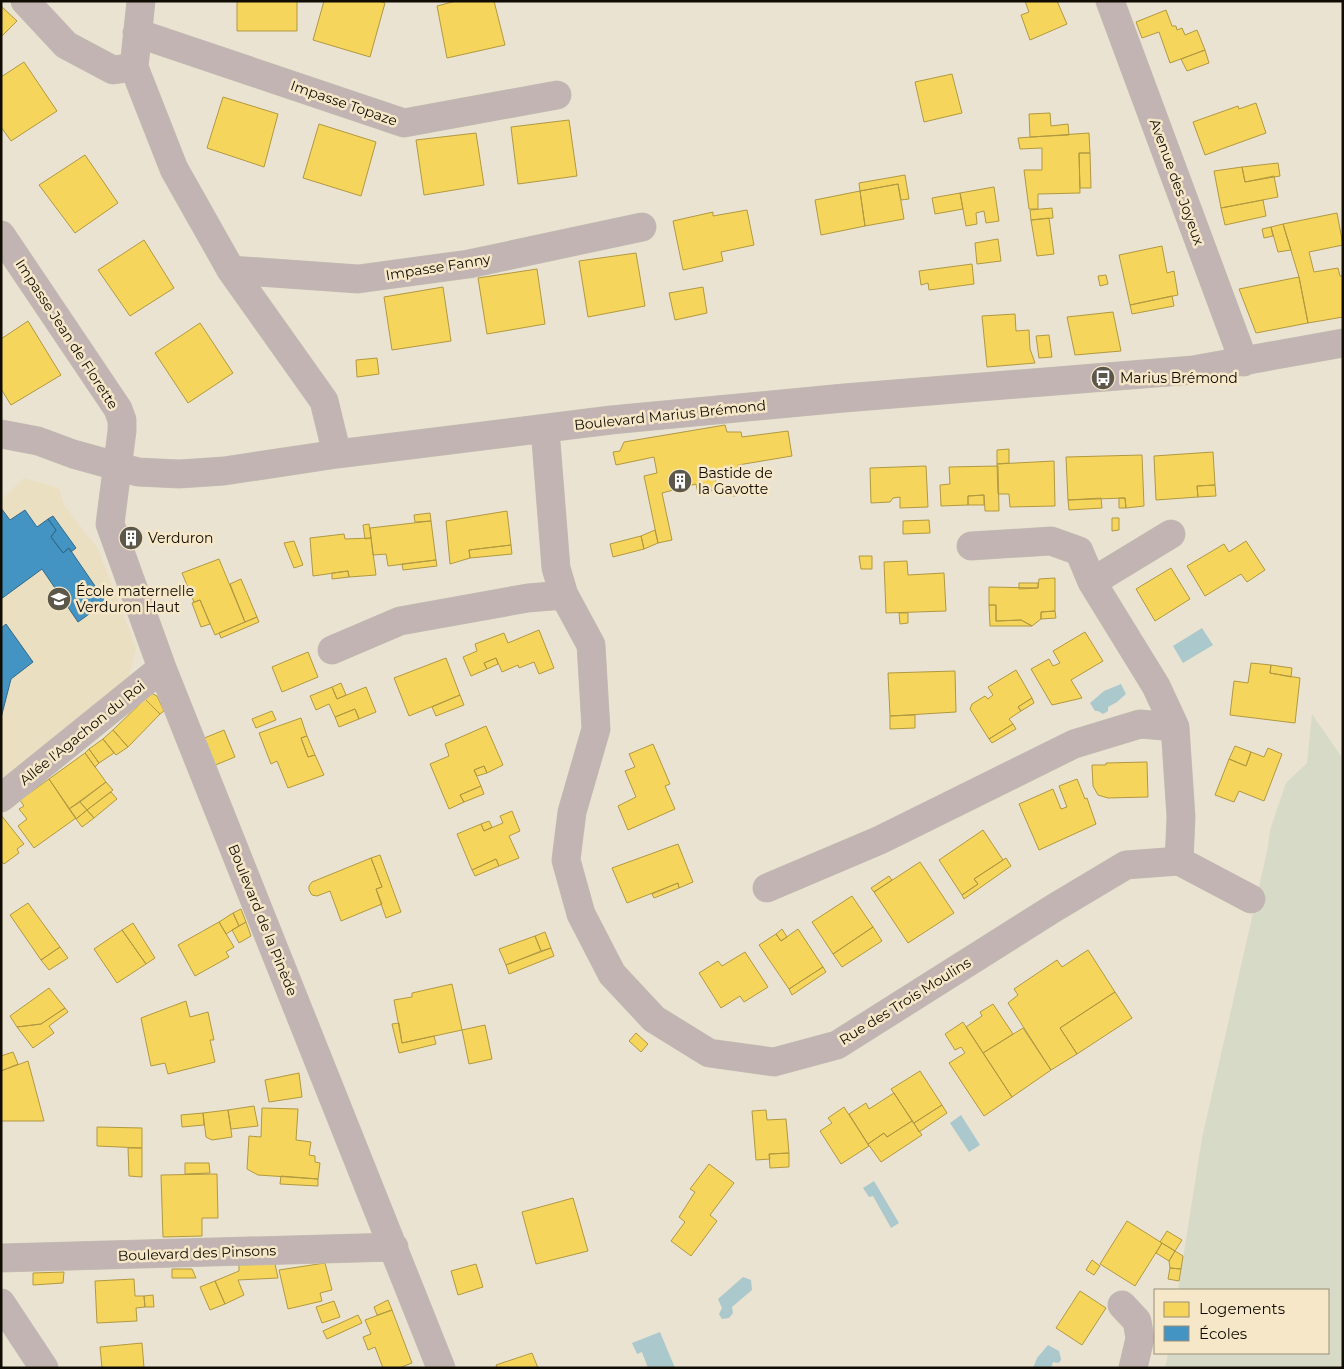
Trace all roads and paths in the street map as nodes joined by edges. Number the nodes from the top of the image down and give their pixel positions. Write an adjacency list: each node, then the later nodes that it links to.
1 (26, 1): 5 (street)
2 (141, 1): 4 (street)
3 (1110, 1): 11 (street, Avenue des Joyeux)
4 (137, 33): 5 (street); 6 (street, Impasse Topaze)
5 (134, 67): 9 (street)
6 (557, 95)
7 (642, 227): 9 (street, Impasse Fanny)
8 (1, 235): 15 (street, Impasse Jean de Florette)
9 (231, 270): 14 (street)
10 (1343, 343): 11 (street, Boulevard Marius Brémond)
11 (1244, 362): 12 (street, Boulevard Marius Brémond)
12 (545, 429): 14 (street, Boulevard Marius Brémond); 19 (street, Rue des Trois Moulins)
13 (1, 434): 15 (street, Boulevard Marius Brémond)
14 (337, 454): 15 (street, Boulevard Marius Brémond)
15 (118, 466): 21 (street, Boulevard de la Pinède)
16 (1171, 534): 18 (street)
17 (971, 546): 18 (street)
18 (1092, 582): 22 (street)
19 (564, 595): 20 (street); 24 (street, Rue des Trois Moulins)
20 (332, 650)
21 (162, 668): 23 (street, Allée l'Agachon du Roi); 27 (street, Boulevard de la Pinède)
22 (1175, 727): 24 (street); 25 (street)
23 (1, 798)
24 (1179, 861): 26 (street)
25 (767, 888)
26 (1251, 899)
27 (394, 1247): 28 (street, Boulevard des Pinsons); 32 (street, Boulevard de la Pinède)
28 (1, 1258)
29 (1, 1303): 31 (street)
30 (1122, 1305): 33 (street)
31 (44, 1368)
32 (441, 1368)
33 (1133, 1368)

